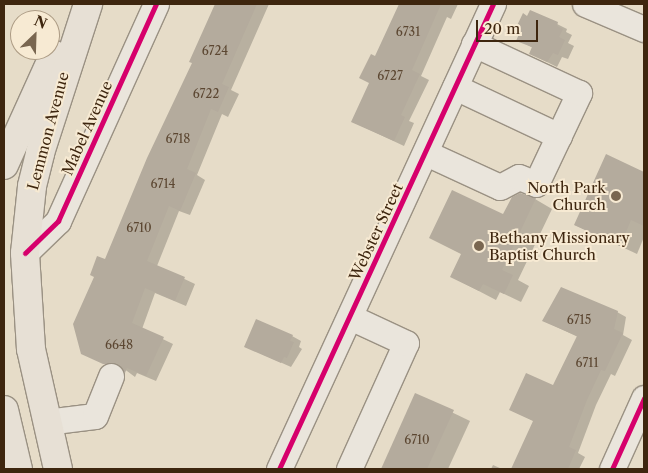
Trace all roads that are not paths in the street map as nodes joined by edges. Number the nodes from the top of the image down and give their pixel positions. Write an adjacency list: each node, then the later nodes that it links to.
1 (79, 4): 11 (main road)
2 (88, 4): 12 (main road, Lemmon Avenue)
3 (156, 4): 12 (street, Mabel Avenue)
4 (493, 4): 7 (street, Webster Street)
5 (585, 4): 6 (street)
6 (644, 30)
7 (474, 44): 8 (street, Webster Street); 9 (street)
8 (455, 87): 9 (street); 10 (street, Webster Street)
9 (559, 136): 10 (street)
10 (426, 153): 13 (street, Webster Street)
11 (4, 165)
12 (25, 253): 17 (main road, Lemmon Avenue)
13 (350, 317): 20 (street, Webster Street); 21 (street)
14 (111, 376): 17 (street)
15 (644, 398): 22 (street)
16 (4, 410): 18 (main road)
17 (46, 422): 19 (main road, Lemmon Avenue)
18 (11, 447)
19 (58, 469)
20 (279, 469)
21 (349, 469)
22 (612, 469)

